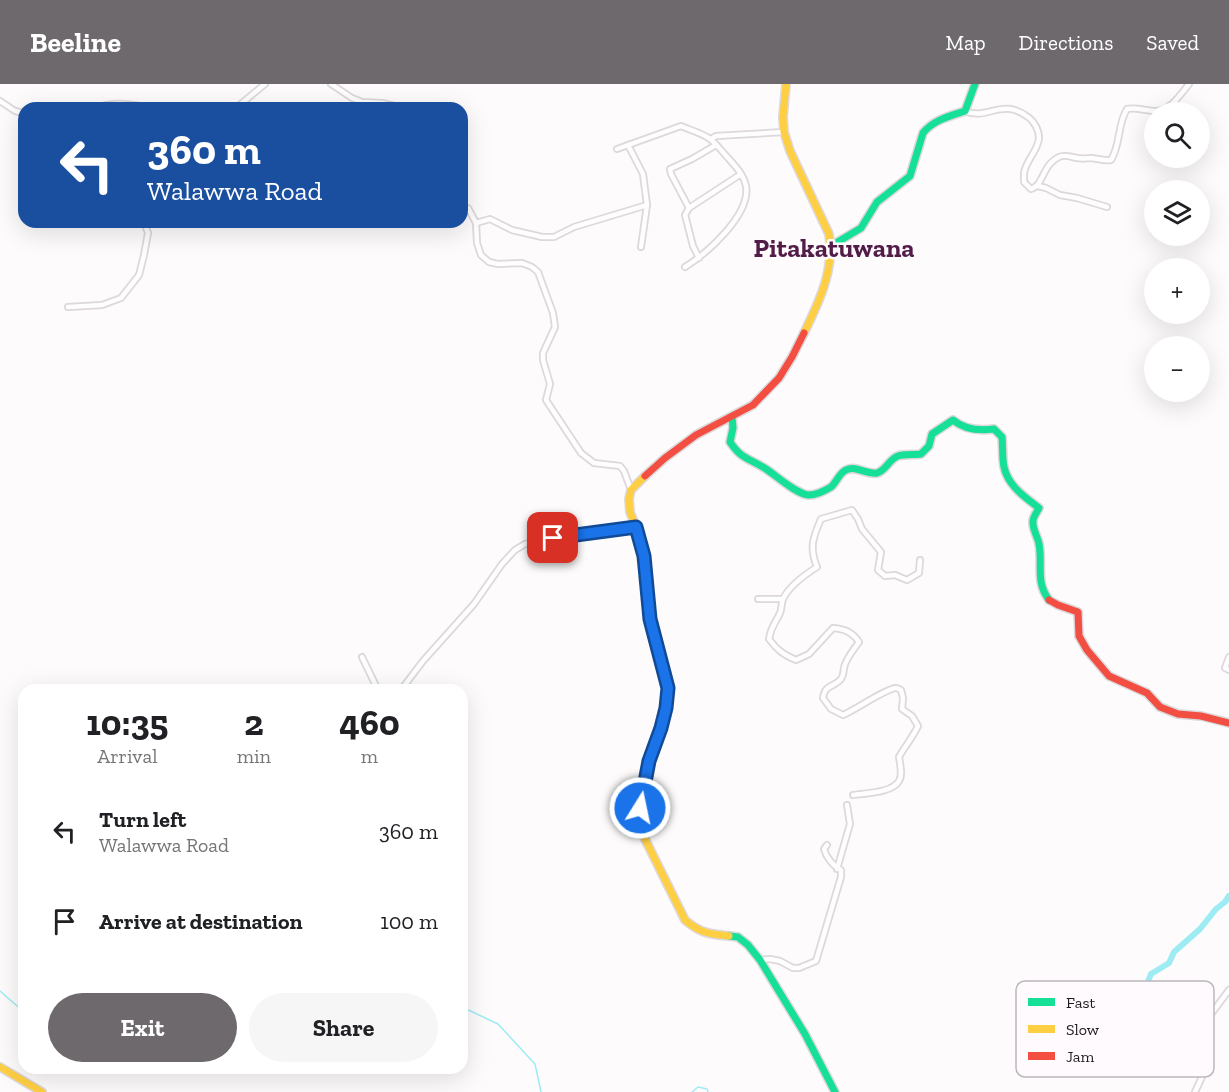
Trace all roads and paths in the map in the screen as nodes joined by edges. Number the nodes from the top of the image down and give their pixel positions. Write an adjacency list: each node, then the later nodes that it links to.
1 (265, 84): 7 (street)
2 (331, 84): 8 (street)
3 (786, 84): 11 (main road)
4 (975, 84): 9 (main road)
5 (1189, 84): 17 (street)
6 (0, 101): 10 (street)
7 (243, 102)
8 (362, 102)
9 (965, 111): 17 (street); 24 (main road)
10 (18, 112)
11 (784, 132): 12 (street); 24 (main road)
12 (711, 139): 13 (street); 14 (street)
13 (628, 145): 15 (street); 18 (street)
14 (717, 145): 16 (street); 21 (street)
15 (617, 149)
16 (741, 174): 21 (street); 26 (street)
17 (1038, 186): 19 (street)
18 (647, 205): 22 (street); 25 (street)
19 (1107, 207)
20 (468, 208): 22 (street)
21 (689, 208): 26 (street)
22 (476, 223): 30 (street)
23 (146, 228): 28 (street)
24 (831, 246): 29 (main road)
25 (641, 247)
26 (699, 258): 27 (street)
27 (685, 267)
28 (68, 307)
29 (732, 417): 30 (main road); 40 (main road)
30 (631, 490): 31 (main road)
31 (636, 527): 39 (street); 45 (main road)
32 (920, 560): 34 (street)
33 (758, 599): 34 (street)
34 (783, 599): 41 (street)
35 (362, 657): 38 (street)
36 (1229, 657): 37 (street)
37 (1229, 670)
38 (375, 684)
39 (406, 684)
40 (1229, 723)
41 (853, 795)
42 (847, 805): 44 (street)
43 (826, 845): 44 (street)
44 (837, 868): 45 (street)
45 (760, 960): 51 (main road)
46 (1229, 990): 47 (street)
47 (1214, 1010)
48 (0, 1067): 50 (main road)
49 (1202, 1077): 52 (street)
50 (42, 1092)
51 (835, 1092)
52 (1195, 1092)

